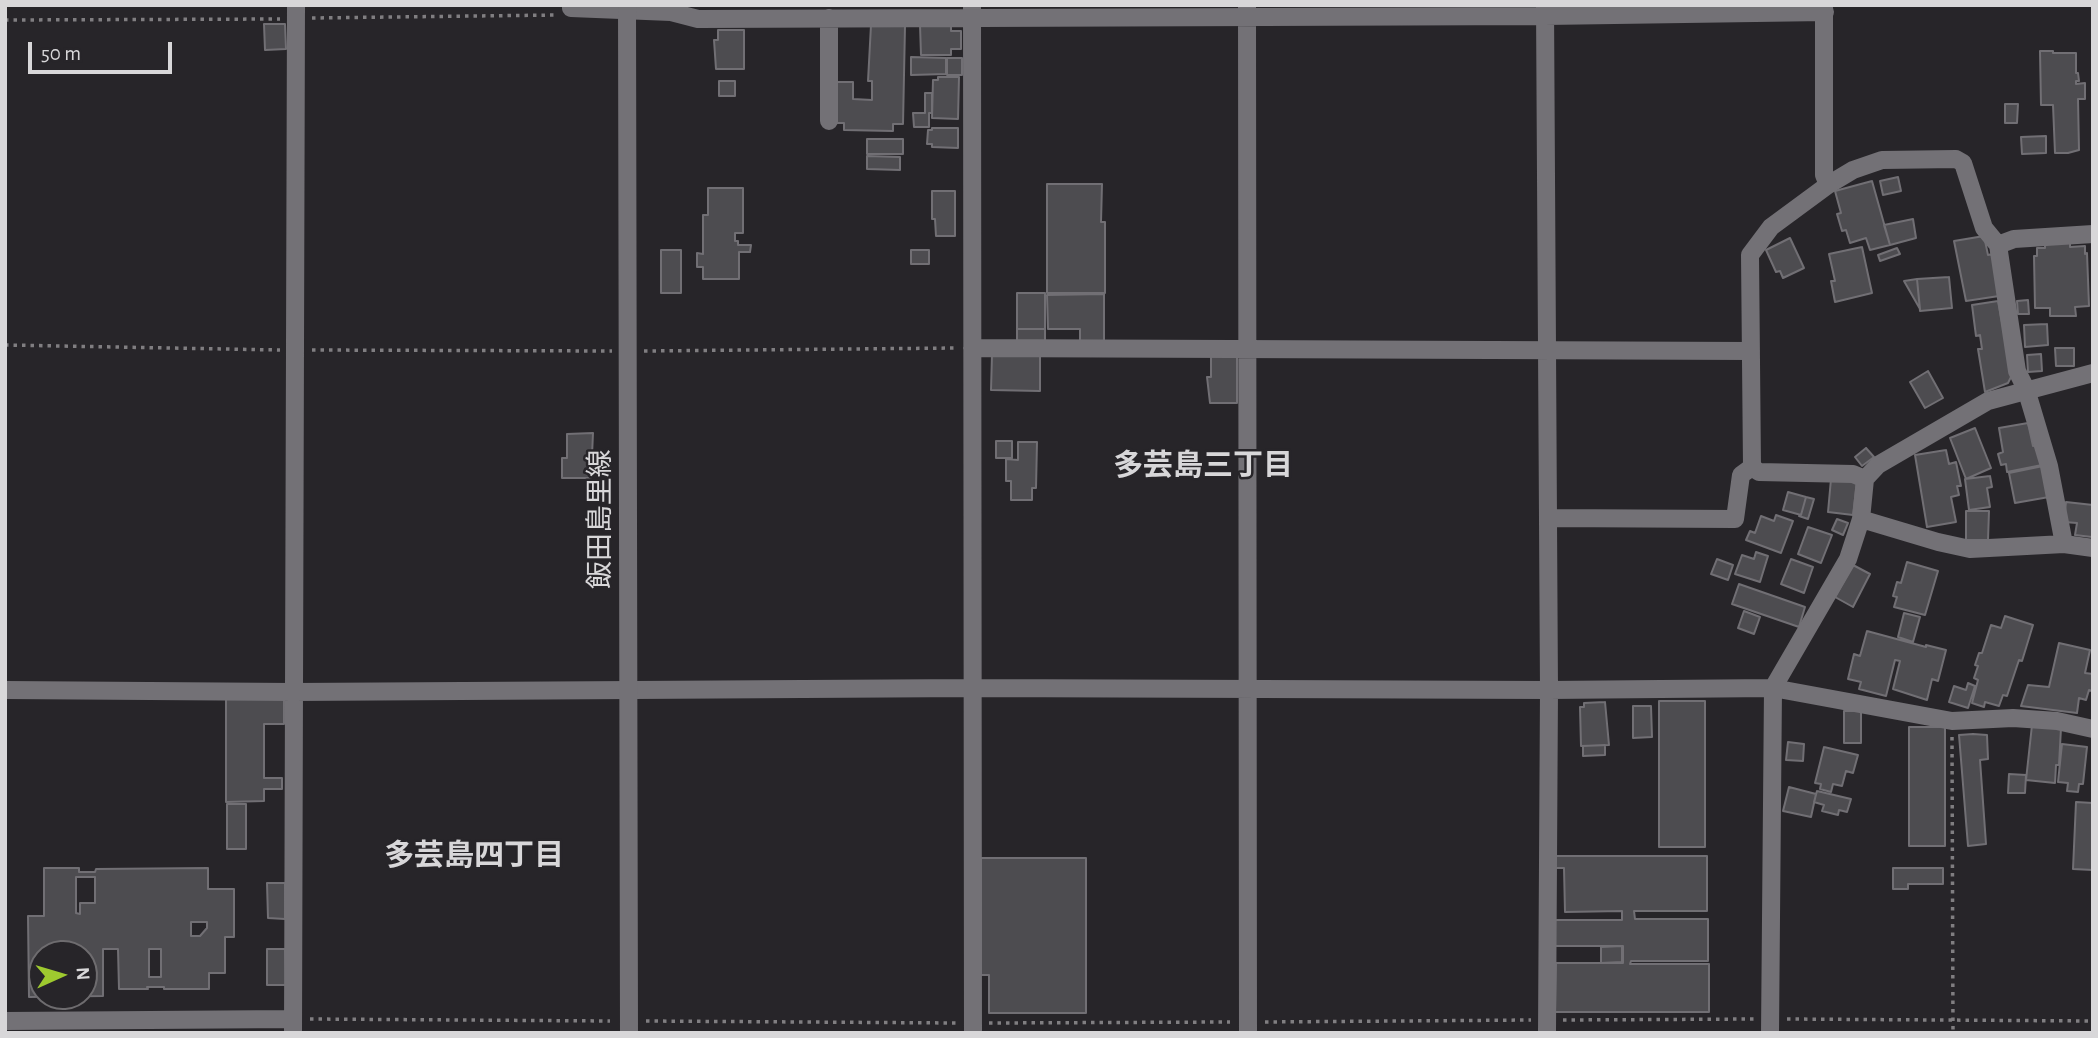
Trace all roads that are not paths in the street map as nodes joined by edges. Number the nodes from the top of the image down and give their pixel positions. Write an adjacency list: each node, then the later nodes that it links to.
1 (296, 5): 32 (street)
2 (572, 5): 3 (street)
3 (627, 8): 4 (street); 31 (street, 飯田島里線)
4 (673, 8): 9 (street)
5 (1825, 9): 8 (street); 11 (street)
6 (972, 11): 7 (street); 9 (street); 14 (street)
7 (1247, 11): 8 (street); 15 (street)
8 (1545, 11): 16 (street)
9 (829, 18): 10 (street)
10 (829, 121)
11 (1828, 185): 13 (street); 17 (street)
12 (2093, 234): 13 (street)
13 (1998, 245): 19 (street)
14 (972, 348): 15 (street); 26 (street)
15 (1248, 349): 16 (street); 28 (street)
16 (1547, 350): 17 (street); 22 (street)
17 (1751, 351): 20 (street)
18 (2093, 373): 19 (street)
19 (2026, 390): 21 (street); 24 (street)
20 (1752, 467): 21 (street); 22 (street)
21 (1866, 479): 23 (street)
22 (1548, 518): 30 (street)
23 (1861, 519): 24 (street); 27 (street)
24 (2064, 544): 25 (street)
25 (2093, 548)
26 (973, 688): 28 (street); 31 (street); 40 (street)
27 (1773, 688): 30 (street); 33 (street); 37 (street)
28 (1249, 689): 30 (street); 39 (street)
29 (5, 690): 32 (street)
30 (1549, 690): 36 (street)
31 (628, 691): 32 (street); 38 (street, 飯田島里線)
32 (293, 692): 35 (street)
33 (2093, 729)
34 (5, 1021): 35 (street)
35 (293, 1026)
36 (1547, 1026)
37 (1770, 1026)
38 (629, 1027)
39 (1248, 1027)
40 (972, 1028)

